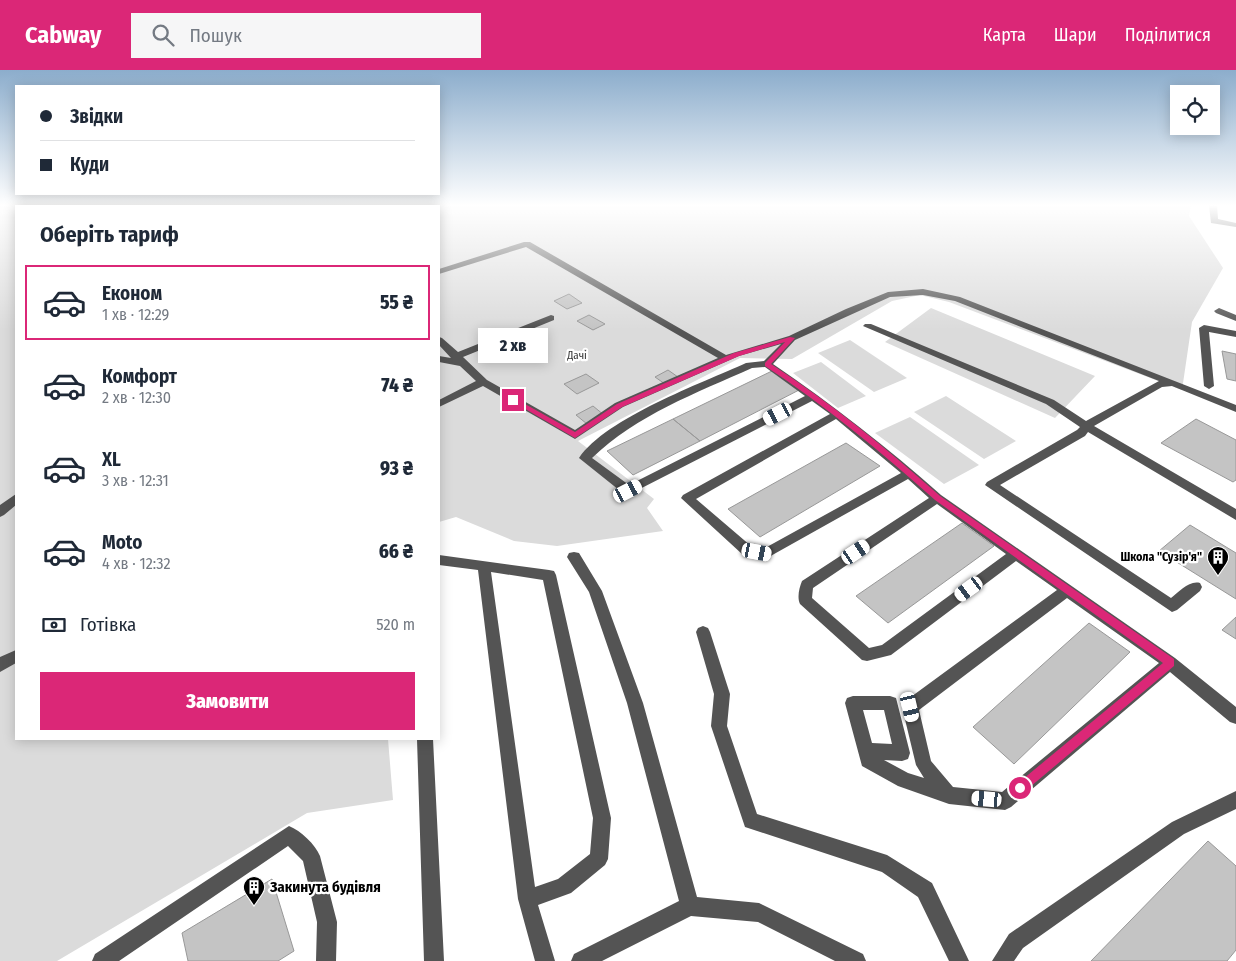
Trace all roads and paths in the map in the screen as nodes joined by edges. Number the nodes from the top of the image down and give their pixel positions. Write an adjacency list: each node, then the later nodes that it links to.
1 (519, 247): 3 (street)
2 (532, 247): 11 (street)
3 (440, 272)
4 (1219, 311): 6 (street)
5 (551, 318): 13 (street)
6 (1236, 318)
7 (868, 326): 22 (street)
8 (1236, 334): 17 (street)
9 (792, 338): 11 (street); 14 (street); 16 (street)
10 (440, 341): 13 (street)
11 (732, 357): 15 (street)
12 (440, 359): 13 (street)
13 (458, 360): 15 (street)
14 (767, 364): 18 (street); 18 (street)
15 (483, 382): 19 (street)
16 (1173, 383): 20 (street); 22 (street)
17 (1208, 386)
18 (813, 396): 21 (street)
19 (440, 404)
20 (1236, 409)
21 (836, 415): 23 (street); 23 (street)
22 (1086, 426): 27 (street); 32 (street)
23 (910, 473): 24 (street)
24 (938, 498): 28 (street); 28 (street)
25 (15, 499): 26 (street)
26 (0, 512)
27 (1236, 515)
28 (1016, 554): 33 (street)
29 (574, 557): 44 (street)
30 (440, 560): 31 (street)
31 (484, 567): 43 (street); 43 (street)
32 (1195, 587)
33 (1067, 590): 36 (street); 41 (street)
34 (703, 632): 51 (street)
35 (15, 657): 37 (street)
36 (1170, 662): 38 (street); 41 (street)
37 (0, 666)
38 (1236, 717)
39 (425, 740): 47 (street)
40 (865, 751): 41 (street)
41 (949, 795)
42 (1236, 800): 52 (street)
43 (527, 899): 48 (street)
44 (690, 906): 49 (street); 50 (street)
45 (102, 961): 46 (street)
46 (326, 961)
47 (434, 961)
48 (545, 961)
49 (581, 961)
50 (856, 961)
51 (959, 961)
52 (1002, 961)

